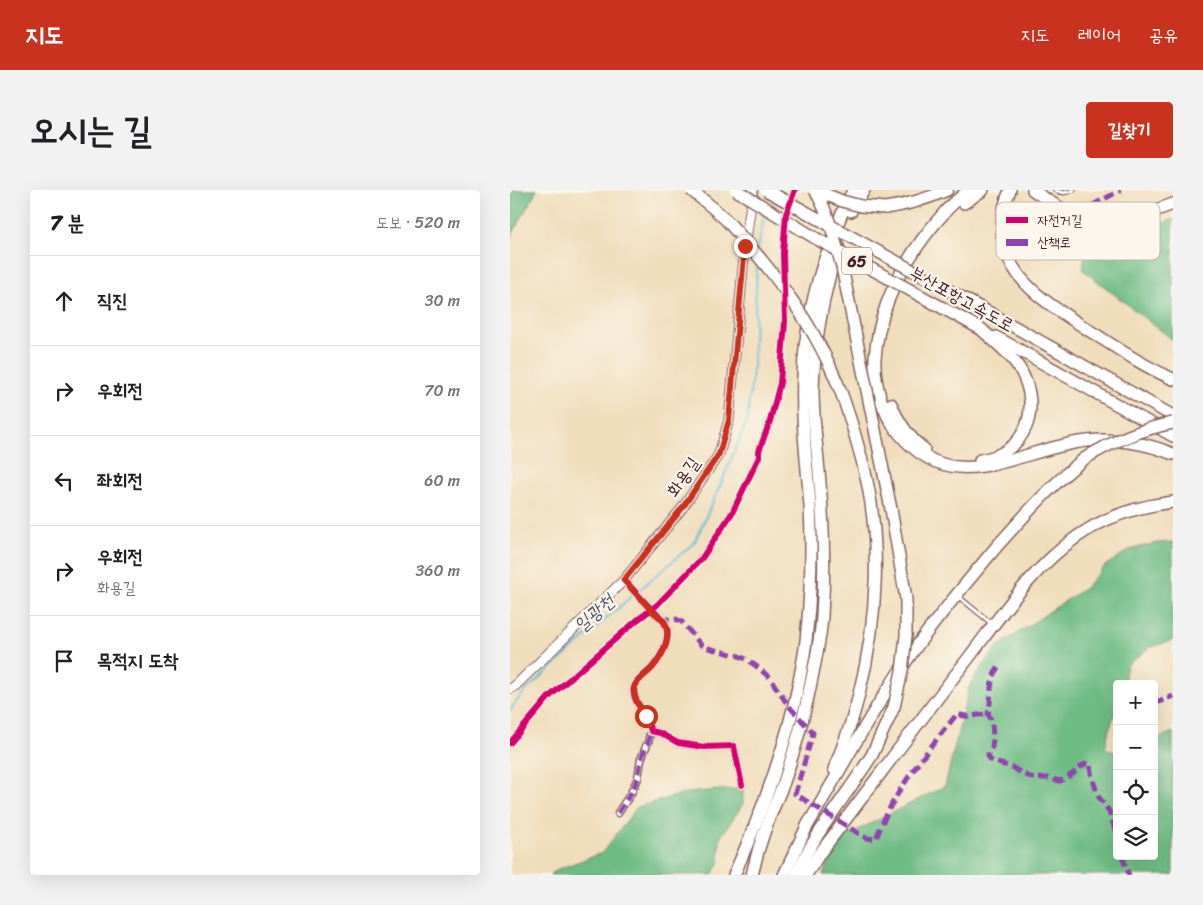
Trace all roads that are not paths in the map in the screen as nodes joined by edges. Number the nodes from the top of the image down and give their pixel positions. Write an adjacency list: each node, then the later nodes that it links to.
1 (691, 190): 34 (highway, bridge)
2 (736, 190): 20 (highway, 부산포항고속도로 / 65, bridge)
3 (753, 190): 27 (main road, 화용길)
4 (766, 190): 22 (highway, 부산포항고속도로 / 65, bridge)
5 (814, 190): 8 (highway, bridge); 38 (highway, bridge)
6 (854, 190): 35 (highway)
7 (864, 190): 36 (highway)
8 (948, 190)
9 (969, 190): 25 (highway)
10 (983, 190): 20 (highway)
11 (1010, 190): 15 (highway)
12 (1033, 190): 16 (highway)
13 (1055, 190): 14 (lane)
14 (1074, 190)
15 (1005, 202)
16 (1051, 202)
17 (1173, 204): 18 (highway)
18 (1160, 208)
19 (1009, 260): 21 (highway)
20 (981, 329): 24 (highway, 부산포항고속도로 / 65)
21 (1173, 379)
22 (1173, 416)
23 (1173, 422): 28 (highway, bridge)
24 (1173, 436)
25 (1173, 454)
26 (1173, 502): 29 (highway)
27 (627, 583): 30 (main road, 화용길); 31 (street)
28 (957, 595): 29 (lane); 34 (highway)
29 (994, 625): 39 (highway)
30 (510, 689)
31 (651, 731): 32 (street); 33 (street)
32 (742, 785)
33 (618, 813)
34 (806, 828): 37 (highway)
35 (734, 875)
36 (752, 875)
37 (784, 875)
38 (796, 875)
39 (806, 875)

